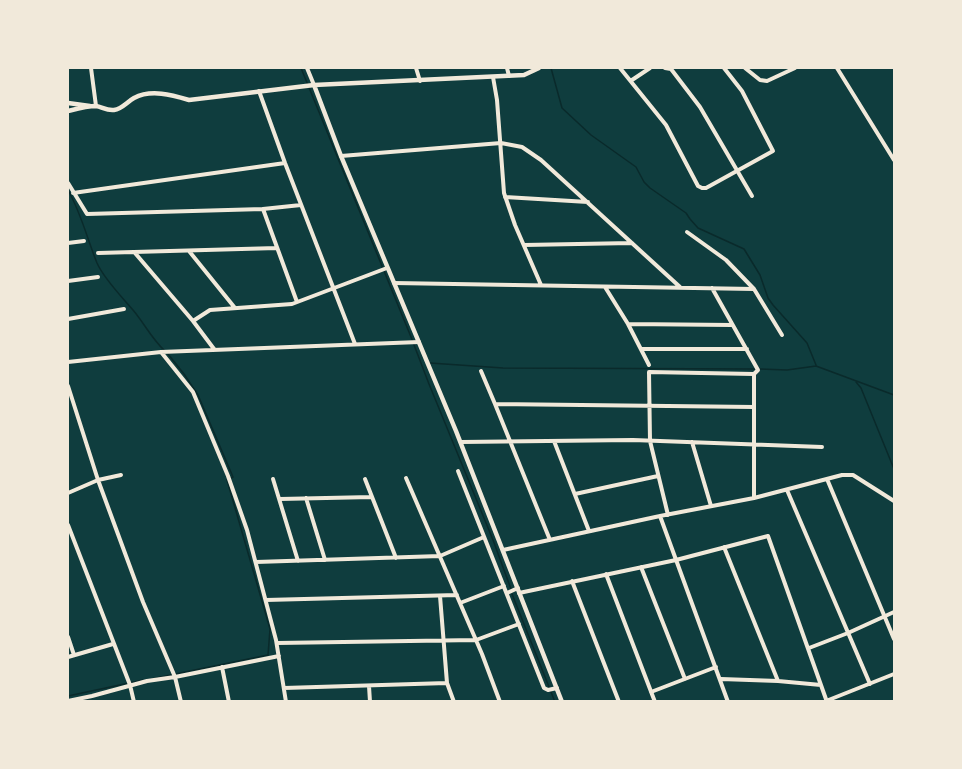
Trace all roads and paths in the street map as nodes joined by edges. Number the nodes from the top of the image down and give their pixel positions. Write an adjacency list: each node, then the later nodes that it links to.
1 (92, 68): 20 (street)
2 (307, 68): 17 (street)
3 (416, 68): 16 (street)
4 (507, 68): 14 (street)
5 (539, 68): 14 (street)
6 (620, 68): 15 (street)
7 (650, 68): 15 (street)
8 (665, 68): 26 (street)
9 (724, 68): 26 (street)
10 (746, 68): 11 (street)
11 (795, 68)
12 (837, 68): 24 (street)
13 (493, 76): 14 (street); 16 (street); 22 (street)
14 (509, 76)
15 (632, 80): 26 (street)
16 (420, 81): 17 (street)
17 (314, 85): 18 (street); 23 (street)
18 (259, 91): 20 (street); 25 (street)
19 (68, 103): 20 (street)
20 (96, 106): 21 (street)
21 (68, 111)
22 (501, 143): 23 (street); 30 (street); 31 (street)
23 (341, 156): 43 (street)
24 (894, 160)
25 (285, 163): 28 (street); 32 (street)
26 (736, 170): 29 (street)
27 (68, 183): 28 (street)
28 (73, 193): 33 (street)
29 (752, 196)
30 (506, 197): 31 (street); 38 (street)
31 (588, 202): 37 (street)
32 (301, 205): 33 (street); 51 (street)
33 (263, 209): 39 (street)
34 (687, 232): 52 (street)
35 (84, 241): 36 (street)
36 (68, 243)
37 (633, 243): 38 (street); 49 (street)
38 (524, 245): 47 (street)
39 (277, 248): 40 (street); 53 (street)
40 (188, 250): 41 (street); 54 (street)
41 (134, 252): 42 (street); 57 (street)
42 (98, 253)
43 (387, 268): 46 (street); 51 (street)
44 (98, 277): 45 (street)
45 (68, 281)
46 (394, 284): 47 (street); 61 (street)
47 (542, 285): 48 (street)
48 (604, 286): 49 (street); 58 (street)
49 (680, 287): 50 (street)
50 (711, 288): 52 (street); 59 (street)
51 (334, 289): 53 (street); 62 (street)
52 (754, 289): 60 (street)
53 (297, 302): 54 (street)
54 (236, 308): 57 (street)
55 (124, 309): 56 (street)
56 (68, 319)
57 (194, 321): 65 (street)
58 (628, 324): 59 (street); 63 (street)
59 (733, 325): 64 (street)
60 (782, 335)
61 (419, 342): 62 (street); 77 (street)
62 (355, 345): 65 (street)
63 (641, 349): 64 (street); 68 (street)
64 (747, 349): 70 (street)
65 (214, 350): 66 (street)
66 (161, 352): 67 (street); 112 (street)
67 (68, 362)
68 (649, 365)
69 (481, 371): 72 (street)
70 (754, 374): 73 (street); 74 (street)
71 (68, 386): 89 (street)
72 (495, 404): 73 (street); 79 (street)
73 (650, 406): 74 (street); 76 (street)
74 (754, 407): 80 (street)
75 (554, 441): 76 (street); 79 (street); 92 (street)
76 (650, 441): 78 (street); 84 (street)
77 (461, 442): 79 (street); 106 (street)
78 (692, 442): 80 (street); 98 (street)
79 (511, 443): 104 (street)
80 (754, 445): 81 (street); 95 (street)
81 (822, 447)
82 (458, 471): 103 (street)
83 (121, 475): 89 (street)
84 (658, 476): 92 (street); 99 (street)
85 (406, 478): 107 (street)
86 (273, 479): 96 (street)
87 (365, 479): 93 (street)
88 (827, 479): 90 (street); 97 (street); 124 (street)
89 (98, 480): 91 (street); 140 (street)
90 (787, 490): 95 (street); 126 (street)
91 (68, 493)
92 (575, 494): 102 (street)
93 (372, 497): 94 (street); 108 (street)
94 (306, 498): 96 (street); 109 (street)
95 (754, 498): 98 (street)
96 (280, 499): 111 (street)
97 (894, 501)
98 (711, 506): 99 (street)
99 (668, 515): 100 (street)
100 (660, 516): 102 (street); 110 (street)
101 (68, 525): 132 (street)
102 (589, 531): 104 (street)
103 (484, 537): 107 (street); 116 (street)
104 (550, 540): 106 (street)
105 (724, 547): 110 (street); 133 (street); 143 (street)
106 (503, 550): 117 (street)
107 (440, 556): 108 (street); 119 (street)
108 (396, 558): 109 (street)
109 (325, 560): 111 (street)
110 (676, 560): 113 (street); 138 (street)
111 (298, 561): 112 (street)
112 (256, 562): 121 (street)
113 (641, 567): 114 (street); 141 (street)
114 (606, 574): 115 (street); 151 (street)
115 (572, 581): 117 (street); 162 (street)
116 (504, 586): 118 (street); 122 (street)
117 (518, 591): 118 (street); 150 (street)
118 (507, 593): 125 (street)
119 (456, 595): 120 (street); 122 (street)
120 (440, 596): 121 (street); 130 (street)
121 (266, 600): 131 (street)
122 (460, 603): 129 (street)
123 (894, 612): 124 (street)
124 (885, 616): 126 (street); 128 (street)
125 (519, 624): 129 (street); 150 (street)
126 (848, 633): 133 (street); 145 (street)
127 (68, 637): 134 (street)
128 (894, 639)
129 (476, 640): 130 (street); 160 (street)
130 (444, 642): 131 (street); 144 (street)
131 (277, 643): 135 (street)
132 (113, 644): 134 (street); 146 (street)
133 (809, 648): 147 (street)
134 (74, 655): 136 (street)
135 (279, 656): 137 (street); 149 (street)
136 (68, 657)
137 (222, 667): 140 (street); 156 (street)
138 (716, 667): 141 (street); 142 (street)
139 (894, 674): 145 (street)
140 (175, 677): 146 (street); 155 (street)
141 (685, 679): 151 (street)
142 (721, 680): 143 (street); 164 (street)
143 (778, 681): 147 (street)
144 (447, 683): 148 (street); 159 (street)
145 (870, 684): 153 (street)
146 (130, 685): 152 (street); 154 (street)
147 (821, 685): 153 (street)
148 (369, 686): 149 (street); 158 (street)
149 (284, 688): 157 (street)
150 (557, 688): 161 (street)
151 (651, 692): 163 (street)
152 (68, 701)
153 (826, 701)
154 (134, 702)
155 (181, 702)
156 (229, 702)
157 (286, 702)
158 (370, 702)
159 (454, 702)
160 (500, 702)
161 (562, 702)
162 (619, 702)
163 (655, 702)
164 (728, 702)

